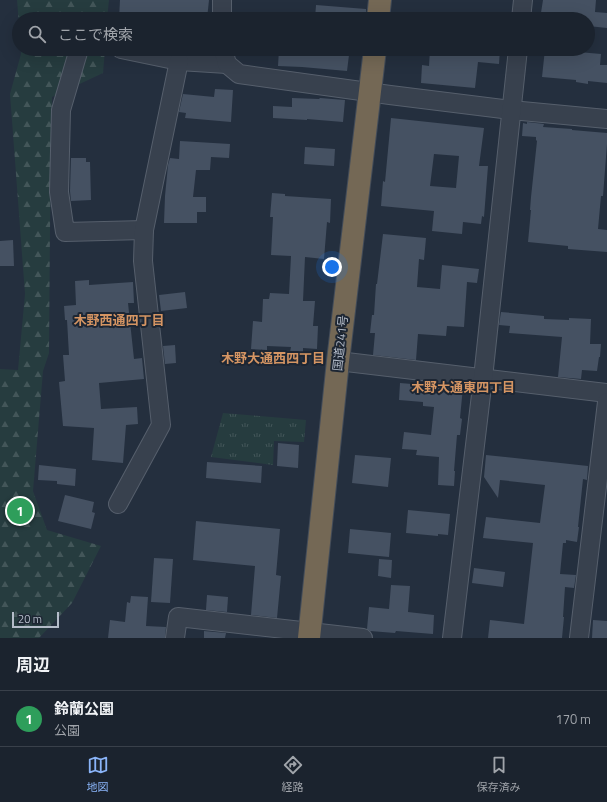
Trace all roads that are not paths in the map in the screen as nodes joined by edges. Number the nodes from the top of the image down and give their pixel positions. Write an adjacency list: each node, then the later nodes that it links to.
1 (222, 0): 4 (street)
2 (380, 0): 5 (highway)
3 (523, 0): 6 (street)
4 (222, 12)
5 (379, 12)
6 (522, 12)
7 (77, 56): 16 (street)
8 (155, 56): 12 (street)
9 (225, 56): 12 (street); 13 (street)
10 (374, 56): 13 (highway, 国道241号)
11 (517, 56): 14 (street)
12 (179, 61): 16 (street)
13 (370, 93): 14 (street); 17 (highway, 国道241号)
14 (511, 110): 15 (street); 18 (street)
15 (607, 118)
16 (144, 230): 21 (street)
17 (338, 361): 18 (street); 22 (highway, 国道241号)
18 (483, 378): 19 (street); 25 (street)
19 (607, 392)
20 (607, 402): 26 (street)
21 (118, 504)
22 (309, 635): 23 (street); 24 (street)
23 (175, 638)
24 (363, 638)
25 (452, 638)
26 (579, 638)

